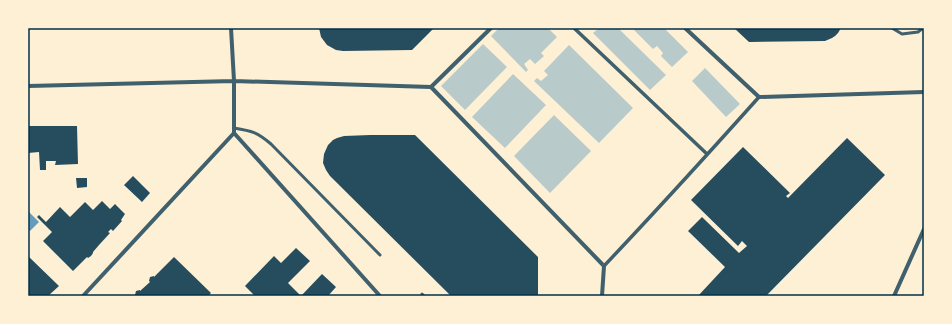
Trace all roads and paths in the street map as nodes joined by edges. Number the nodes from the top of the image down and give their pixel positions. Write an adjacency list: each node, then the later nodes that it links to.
1 (231, 28): 7 (street)
2 (491, 28): 9 (street)
3 (574, 28): 13 (street)
4 (685, 28): 11 (street)
5 (892, 28): 6 (lane)
6 (923, 28)
7 (234, 81): 8 (street); 9 (street); 12 (street)
8 (28, 86)
9 (431, 87): 16 (street)
10 (924, 92): 11 (street)
11 (759, 97): 13 (street)
12 (234, 130): 15 (lane); 17 (street); 18 (street)
13 (707, 154): 16 (street)
14 (924, 229): 20 (street)
15 (380, 255)
16 (604, 266): 19 (street)
17 (83, 296)
18 (380, 296)
19 (602, 296)
20 (894, 296)

